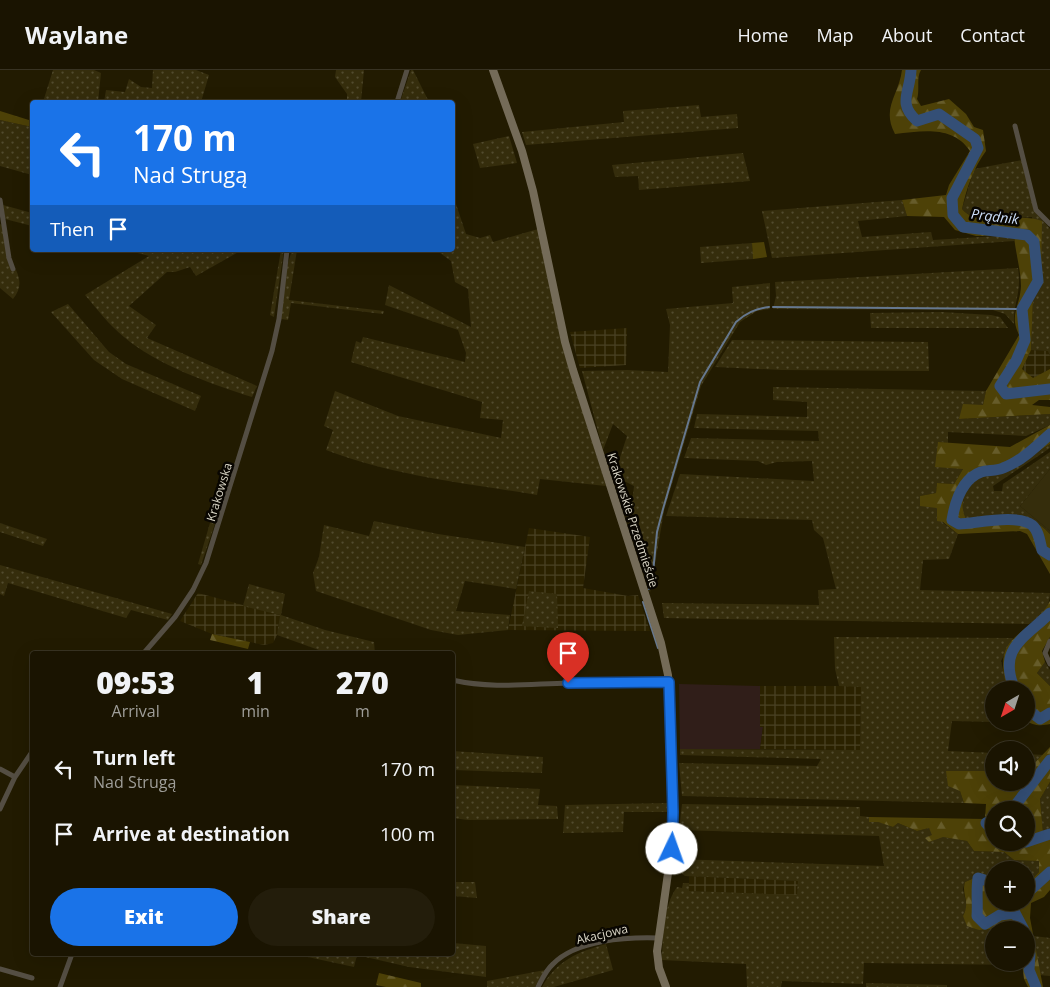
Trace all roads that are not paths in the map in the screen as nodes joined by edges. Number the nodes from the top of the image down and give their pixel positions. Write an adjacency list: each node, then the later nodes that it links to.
1 (407, 70): 3 (street)
2 (493, 70): 13 (main road, Krakowskie Przedmieście)
3 (397, 100)
4 (1015, 126): 6 (street)
5 (0, 200): 8 (street)
6 (1050, 224)
7 (287, 252): 10 (street, Krakowska)
8 (13, 269)
9 (1050, 642): 11 (street)
10 (146, 651)
11 (1050, 664)
12 (455, 681): 13 (street)
13 (669, 682): 18 (main road, Krakowskie Przedmieście)
14 (30, 755): 16 (street)
15 (0, 768): 16 (street)
16 (15, 777): 17 (street)
17 (0, 809)
18 (658, 938): 23 (street, Akacjowa); 24 (main road, Krakowskie Przedmieście)
19 (71, 956): 22 (street)
20 (0, 969): 21 (street)
21 (32, 978)
22 (60, 987)
23 (538, 987)
24 (666, 987)

